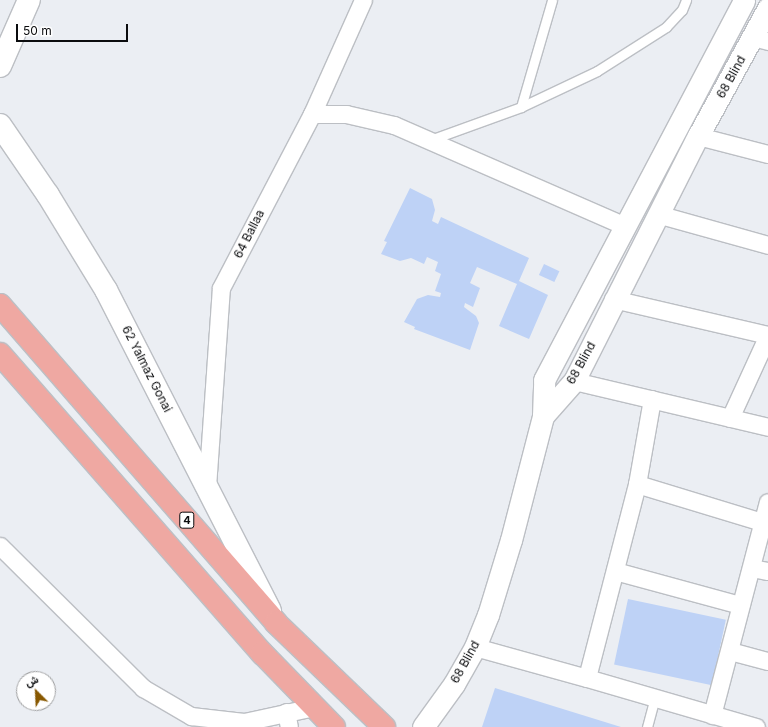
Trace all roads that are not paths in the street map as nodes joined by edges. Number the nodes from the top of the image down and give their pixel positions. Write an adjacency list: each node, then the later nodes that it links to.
1 (29, 0): 8 (main road)
2 (363, 0): 10 (street, 64 Ballaa)
3 (552, 0): 9 (lane)
4 (686, 0): 9 (lane)
5 (744, 0): 16 (street)
6 (768, 8): 7 (street, 68 Blind)
7 (760, 39): 12 (street, 68 Blind)
8 (0, 66)
9 (521, 107): 13 (lane)
10 (312, 114): 13 (street); 28 (street, 64 Ballaa)
11 (0, 125): 28 (main road, 62 Yalmaz Gonai)
12 (698, 136): 14 (street); 15 (street, 68 Blind)
13 (429, 140): 16 (street)
14 (768, 154)
15 (657, 214): 17 (street); 18 (street, 68 Blind)
16 (623, 226): 24 (street)
17 (768, 245)
18 (613, 299): 20 (street); 22 (street, 68 Blind)
19 (0, 305): 35 (highway, 4)
20 (768, 335): 25 (street)
21 (0, 354): 41 (highway)
22 (574, 380): 23 (street); 24 (street, 68 Blind)
23 (652, 400): 25 (street); 27 (street)
24 (543, 416): 36 (street, 68 Blind)
25 (730, 418): 26 (street)
26 (768, 427)
27 (638, 484): 30 (street); 33 (street)
28 (207, 487): 35 (main road, 62 Yalmaz Gonai)
29 (768, 502): 30 (street)
30 (762, 522): 32 (street)
31 (0, 546): 44 (street)
32 (760, 570): 34 (street)
33 (615, 571): 34 (street); 39 (street)
34 (740, 605): 37 (street)
35 (276, 623): 46 (highway, 4)
36 (475, 648): 39 (street); 47 (street, 68 Blind)
37 (730, 651): 38 (street); 42 (street)
38 (768, 661)
39 (587, 678): 40 (street)
40 (655, 698): 42 (street); 48 (lane)
41 (314, 707): 43 (street); 45 (highway)
42 (712, 715): 49 (street)
43 (288, 720): 44 (street)
44 (244, 724)
45 (334, 727)
46 (384, 727)
47 (423, 727)
48 (647, 727)
49 (756, 727)

